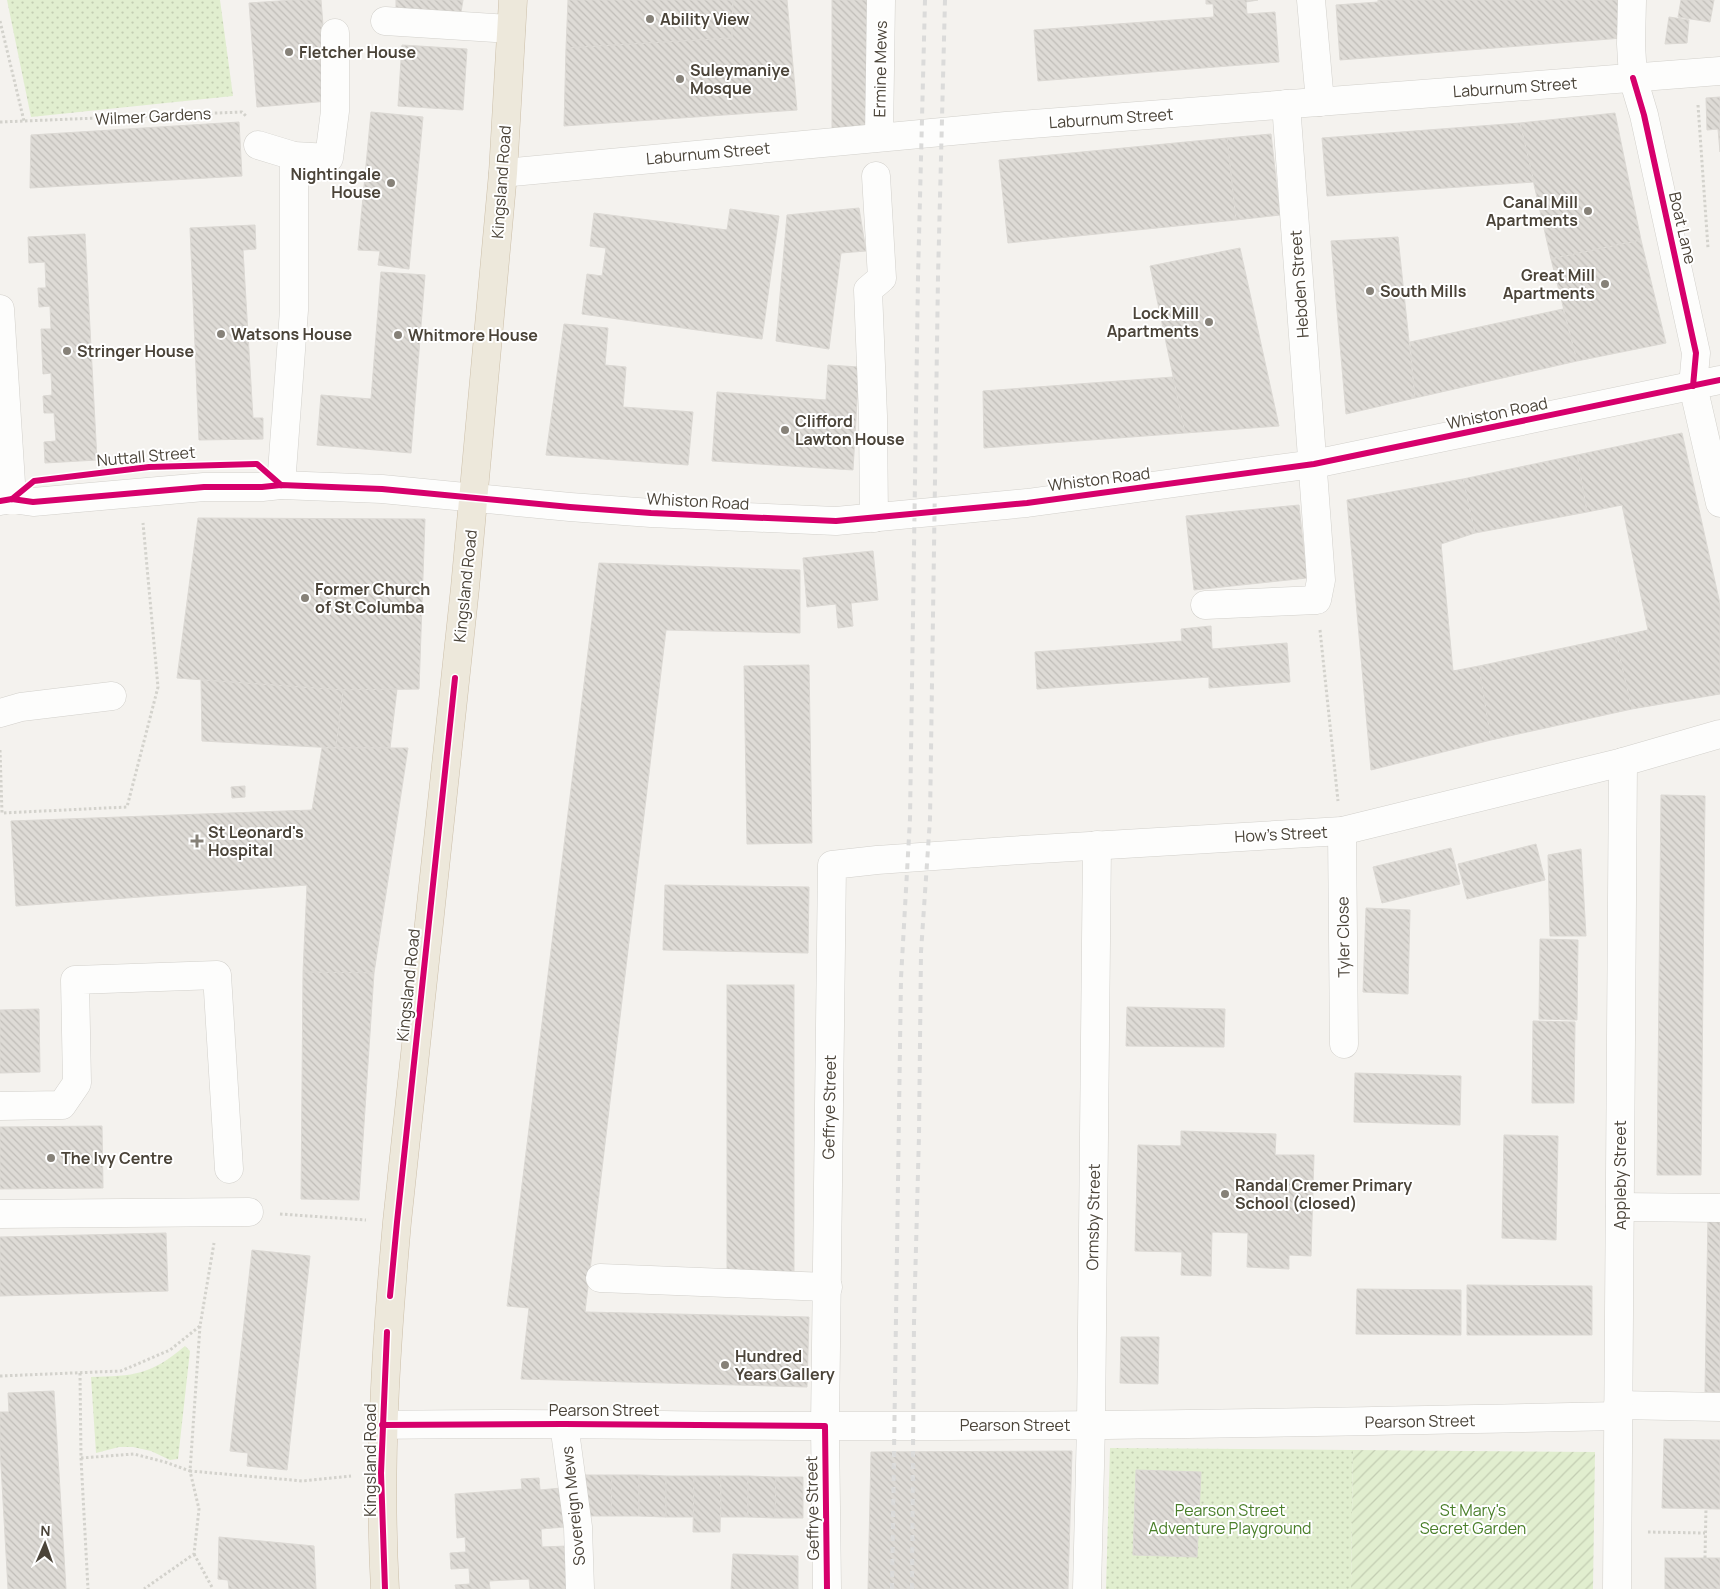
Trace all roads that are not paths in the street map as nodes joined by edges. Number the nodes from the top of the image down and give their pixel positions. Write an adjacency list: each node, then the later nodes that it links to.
1 (513, 0): 6 (highway, Kingsland Road)
2 (881, 0): 12 (street, Ermine Mews)
3 (1311, 0): 10 (street)
4 (1632, 0): 9 (street, Boat Lane)
5 (385, 21): 6 (street)
6 (511, 29): 15 (highway, Kingsland Road)
7 (335, 34): 14 (street)
8 (1708, 72): 9 (street, Laburnum Street)
9 (1633, 78): 10 (street, Laburnum Street); 19 (street, Boat Lane)
10 (1320, 102): 11 (street, Laburnum Street)
11 (1286, 104): 12 (street, Laburnum Street); 20 (street, Hebden Street)
12 (878, 137): 15 (street, Laburnum Street)
13 (258, 145): 14 (street)
14 (294, 156): 21 (street)
15 (503, 173): 22 (highway, Kingsland Road)
16 (876, 176): 25 (street)
17 (0, 309): 23 (street)
18 (1720, 380): 19 (street, Whiston Road)
19 (1693, 386): 20 (street, Whiston Road); 24 (street, Boat Lane)
20 (1314, 464): 25 (street, Whiston Road); 26 (street, Hebden Street)
21 (281, 485): 22 (street); 23 (street)
22 (473, 498): 25 (street, Whiston Road); 46 (highway, Kingsland Road)
23 (6, 500)
24 (1720, 503)
25 (874, 518)
26 (1205, 605)
27 (112, 696): 28 (street)
28 (0, 713)
29 (1720, 734): 30 (street, How's Street)
30 (1623, 762): 31 (street, How's Street); 37 (street, Appleby Street)
31 (1342, 831): 32 (street, How's Street); 34 (street, Tyler Close)
32 (1097, 845): 33 (street, How's Street); 47 (street, Ormsby Street)
33 (832, 865): 42 (street, Geffrye Street)
34 (1344, 1044)
35 (0, 1106): 36 (street)
36 (229, 1169)
37 (1620, 1207): 38 (street); 44 (street, Appleby Street)
38 (1720, 1208)
39 (249, 1212): 40 (street)
40 (0, 1214)
41 (600, 1278): 42 (street)
42 (828, 1287): 48 (street, Geffrye Street)
43 (1720, 1407): 44 (street, Pearson Street)
44 (1618, 1410): 47 (street, Pearson Street); 53 (street, Appleby Street)
45 (564, 1424): 46 (street, Pearson Street); 48 (street, Pearson Street); 50 (street, Sovereign Mews)
46 (382, 1425): 49 (highway, Kingsland Road)
47 (1091, 1425): 48 (street, Pearson Street); 52 (street, Ormsby Street)
48 (825, 1426): 51 (street, Geffrye Street)
49 (385, 1589)
50 (580, 1589)
51 (827, 1589)
52 (1087, 1589)
53 (1617, 1589)

